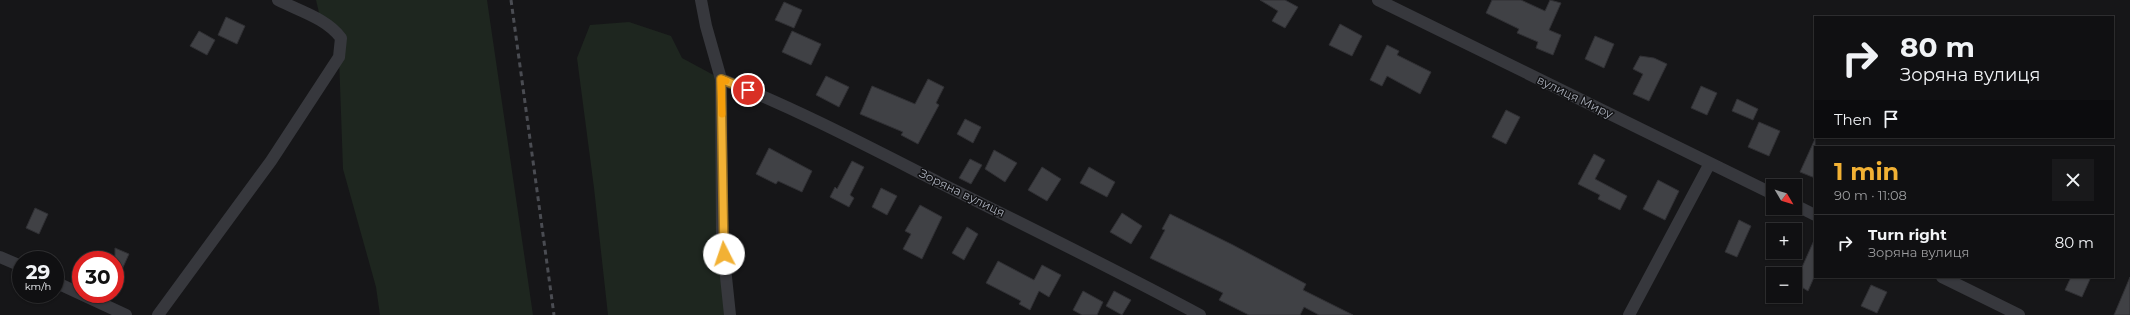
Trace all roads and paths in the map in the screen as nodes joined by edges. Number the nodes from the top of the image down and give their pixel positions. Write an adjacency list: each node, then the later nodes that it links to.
1 (278, 0): 14 (street)
2 (702, 0): 4 (street)
3 (1378, 0): 5 (street, вулиця Миру)
4 (721, 79): 15 (street); 16 (street, Зоряна вулиця)
5 (1710, 163): 6 (street, вулиця Миру); 17 (street)
6 (1766, 191)
7 (1802, 208): 8 (street)
8 (1814, 214)
9 (0, 256): 10 (street)
10 (12, 262)
11 (1944, 278): 18 (street)
12 (64, 286): 13 (street)
13 (126, 315)
14 (158, 315)
15 (730, 315)
16 (1200, 315)
17 (1628, 315)
18 (2019, 315)

